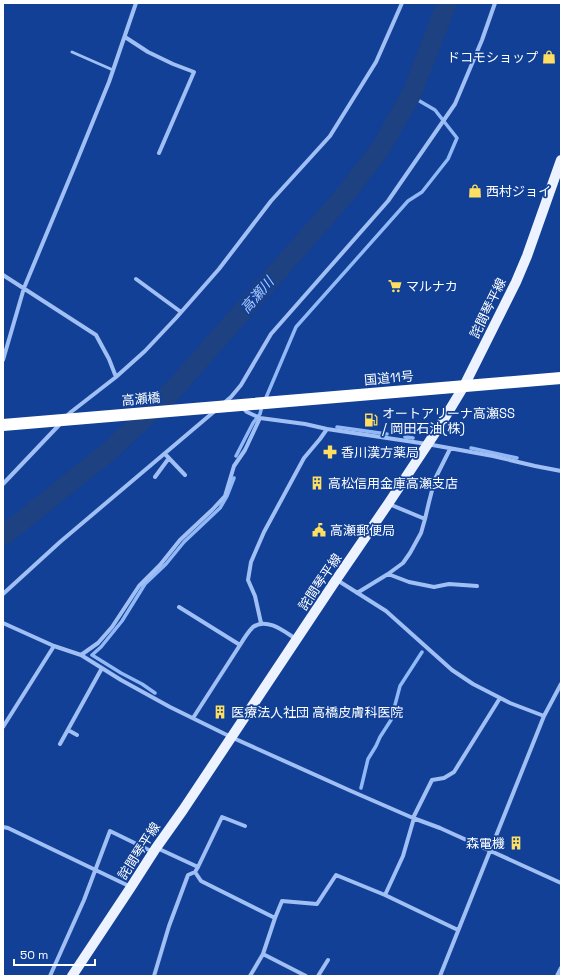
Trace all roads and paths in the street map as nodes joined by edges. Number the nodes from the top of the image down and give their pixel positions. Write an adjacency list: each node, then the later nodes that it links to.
1 (136, 3): 4 (street)
2 (402, 3): 12 (street)
3 (495, 3): 18 (street)
4 (125, 37): 6 (street); 7 (street)
5 (72, 52): 6 (lane)
6 (113, 70): 11 (street)
7 (159, 153)
8 (561, 160): 16 (main road, 詫間琴平線)
9 (3, 275): 11 (street)
10 (136, 278): 12 (street)
11 (24, 288): 13 (street); 14 (street)
12 (181, 312): 14 (street)
13 (3, 360)
14 (116, 377): 20 (street)
15 (561, 378): 16 (highway, 国道11号)
16 (464, 386): 17 (highway, 国道11号); 23 (main road, 詫間琴平線)
17 (239, 405): 18 (highway, 国道11号); 19 (street)
18 (220, 406): 20 (highway, 高瀬橋); 25 (street)
19 (260, 418): 22 (street); 44 (street)
20 (63, 420): 21 (highway); 30 (street)
21 (3, 425)
22 (327, 429): 23 (street); 40 (street)
23 (427, 444): 24 (street); 31 (main road, 詫間琴平線)
24 (450, 448): 27 (street); 32 (street)
25 (165, 454): 26 (street); 37 (street)
26 (168, 458): 28 (street); 29 (street)
27 (561, 471)
28 (185, 475)
29 (155, 478)
30 (3, 484)
31 (388, 504): 32 (street); 34 (main road, 詫間琴平線)
32 (425, 519): 33 (street)
33 (388, 574): 35 (street); 36 (street)
34 (336, 580): 36 (street); 41 (main road, 詫間琴平線)
35 (477, 586)
36 (357, 593): 47 (street)
37 (3, 594)
38 (179, 607): 42 (street)
39 (3, 623): 43 (street)
40 (261, 624): 41 (street); 42 (street)
41 (297, 639): 53 (main road, 詫間琴平線)
42 (240, 645): 49 (street)
43 (54, 646): 44 (street); 50 (street)
44 (81, 655): 45 (street)
45 (102, 668): 49 (street); 51 (street)
46 (561, 684): 48 (street)
47 (500, 698): 48 (street); 55 (street)
48 (544, 716): 59 (street)
49 (194, 718): 53 (street)
50 (3, 726)
51 (68, 730): 52 (street); 54 (street)
52 (77, 735)
53 (231, 737): 55 (street); 58 (main road, 詫間琴平線)
54 (60, 744)
55 (414, 818): 59 (street); 65 (street)
56 (245, 826): 60 (street)
57 (3, 827): 61 (street)
58 (155, 850): 60 (street); 61 (street); 64 (main road, 詫間琴平線)
59 (490, 850): 63 (street); 67 (street)
60 (198, 867): 62 (street)
61 (95, 870): 64 (street); 71 (street)
62 (195, 872): 66 (street); 73 (street)
63 (561, 883)
64 (132, 887): 72 (main road, 詫間琴平線)
65 (385, 895): 66 (street); 67 (street)
66 (274, 918): 68 (street)
67 (458, 930): 77 (street)
68 (263, 954): 74 (street); 75 (street)
69 (328, 960): 76 (street)
70 (561, 968): 78 (street)
71 (50, 976)
72 (72, 976)
73 (154, 976)
74 (250, 976)
75 (306, 976)
76 (318, 976)
77 (440, 976)
78 (557, 976)

